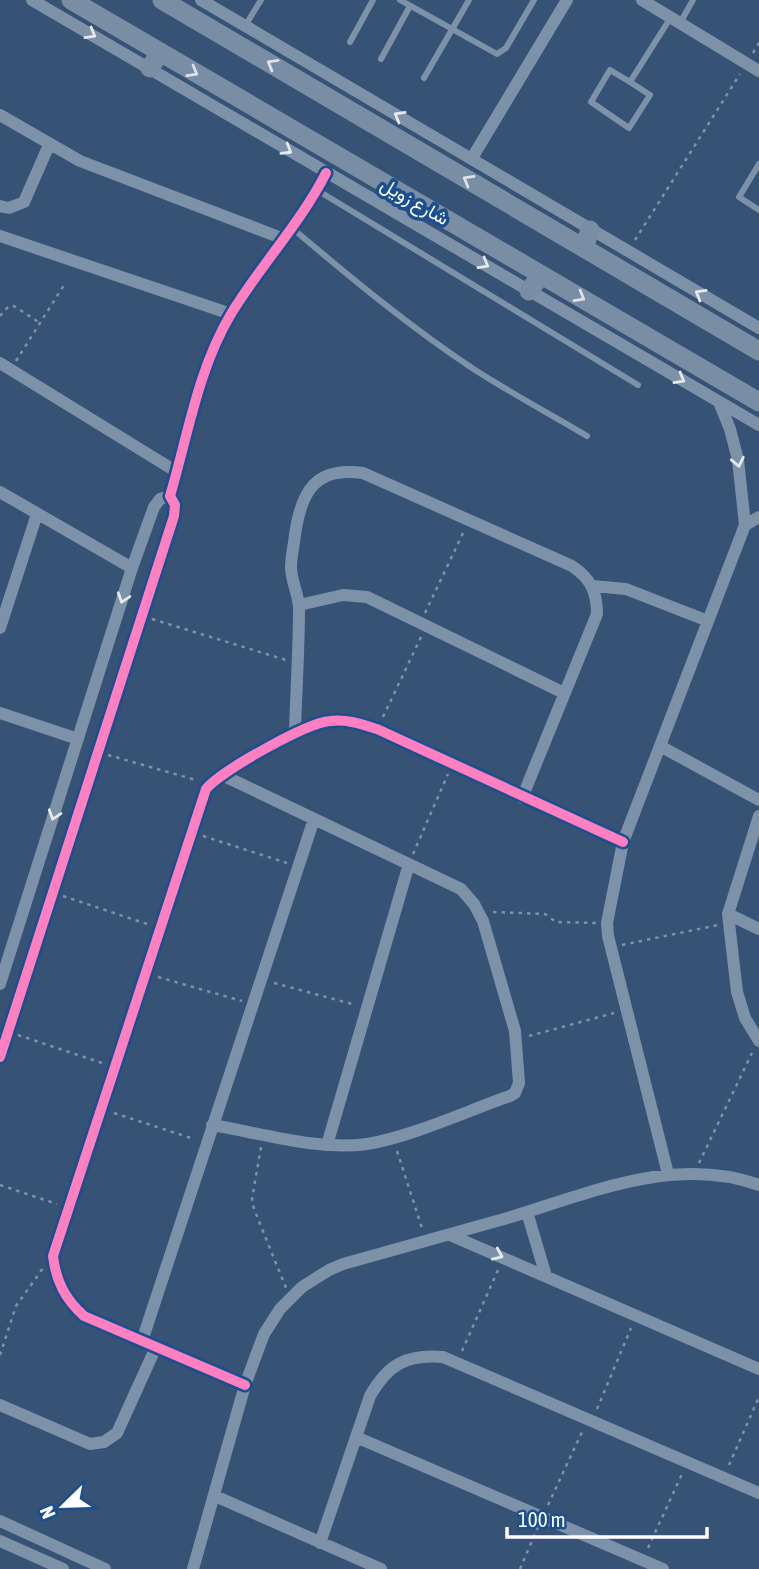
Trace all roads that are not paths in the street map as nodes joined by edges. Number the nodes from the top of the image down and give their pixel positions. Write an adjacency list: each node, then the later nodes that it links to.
1 (32, 0): 19 (street, one-way to 19)
2 (71, 0): 19 (main road, شارع زويل)
3 (162, 0): 34 (main road, one-way to 3)
4 (201, 0): 15 (street)
5 (261, 0): 15 (lane)
6 (373, 0): 17 (lane)
7 (400, 0): 13 (lane)
8 (469, 0): 16 (lane)
9 (534, 0): 16 (lane)
10 (567, 0): 25 (street)
11 (642, 0): 14 (street)
12 (693, 0): 14 (lane)
13 (411, 6): 16 (lane); 18 (lane)
14 (675, 20): 20 (street); 22 (lane)
15 (245, 26): 25 (street, one-way to 15)
16 (452, 30): 21 (lane)
17 (351, 42)
18 (381, 59)
19 (155, 60): 27 (street, one-way to 27); 35 (main road, شارع زويل, one-way to 35)
20 (759, 71)
21 (424, 78)
22 (630, 82): 22 (lane)
23 (0, 115): 24 (street)
24 (49, 145): 29 (street); 33 (street)
25 (472, 158): 34 (street)
26 (759, 164): 30 (lane)
27 (326, 173): 28 (street); 35 (street, one-way to 35)
28 (317, 190): 31 (street); 40 (lane)
29 (0, 205)
30 (759, 210)
31 (292, 228): 33 (street); 44 (lane)
32 (0, 236): 36 (street)
33 (284, 239): 36 (street)
34 (587, 239): 37 (street, one-way to 34); 38 (main road)
35 (535, 283): 41 (street, one-way to 41); 42 (main road, شارع زويل, one-way to 42)
36 (231, 314): 45 (street)
37 (759, 328)
38 (759, 351)
39 (5, 366): 45 (street)
40 (638, 385)
41 (719, 401): 43 (street); 50 (street, one-way to 50)
42 (759, 402)
43 (759, 425)
44 (587, 436)
45 (177, 472): 47 (street)
46 (0, 492): 48 (street)
47 (170, 496): 51 (street); 69 (street)
48 (37, 513): 51 (street); 55 (street)
49 (759, 517): 50 (street)
50 (745, 525): 54 (street)
51 (132, 568): 59 (street, one-way to 59)
52 (593, 586): 53 (street); 54 (street); 56 (street)
53 (299, 605): 56 (street); 58 (street)
54 (708, 621): 60 (street)
55 (0, 628)
56 (564, 693): 62 (street)
57 (0, 713): 59 (street)
58 (295, 733): 61 (street); 62 (street)
59 (78, 739): 68 (street, one-way to 68)
60 (660, 746): 63 (street); 66 (street)
61 (222, 775): 65 (street); 83 (street)
62 (522, 797): 66 (street)
63 (759, 800)
64 (759, 816): 70 (street)
65 (314, 820): 67 (street); 76 (street)
66 (623, 842): 78 (street)
67 (409, 864): 77 (street); 77 (street)
68 (34, 877): 69 (street); 72 (street)
69 (55, 888): 75 (street)
70 (729, 918): 71 (street); 74 (street)
71 (759, 929)
72 (2, 971): 73 (street)
73 (0, 985)
74 (759, 1041)
75 (0, 1057)
76 (212, 1125): 77 (street); 83 (street)
77 (327, 1145)
78 (668, 1174): 79 (street); 80 (street)
79 (759, 1185)
80 (527, 1212): 81 (street); 82 (street)
81 (450, 1234): 82 (street, one-way to 82); 86 (street)
82 (546, 1276): 85 (street)
83 (142, 1341): 84 (street)
84 (156, 1347): 86 (street); 87 (street)
85 (759, 1369)
86 (245, 1385): 90 (street)
87 (0, 1405)
88 (356, 1437): 89 (street); 93 (street); 98 (street)
89 (759, 1493)
90 (215, 1496): 93 (street); 96 (street)
91 (0, 1521): 95 (street)
92 (0, 1541): 94 (street)
93 (320, 1542): 97 (street)
94 (63, 1569)
95 (105, 1569)
96 (192, 1569)
97 (381, 1569)
98 (663, 1569)

